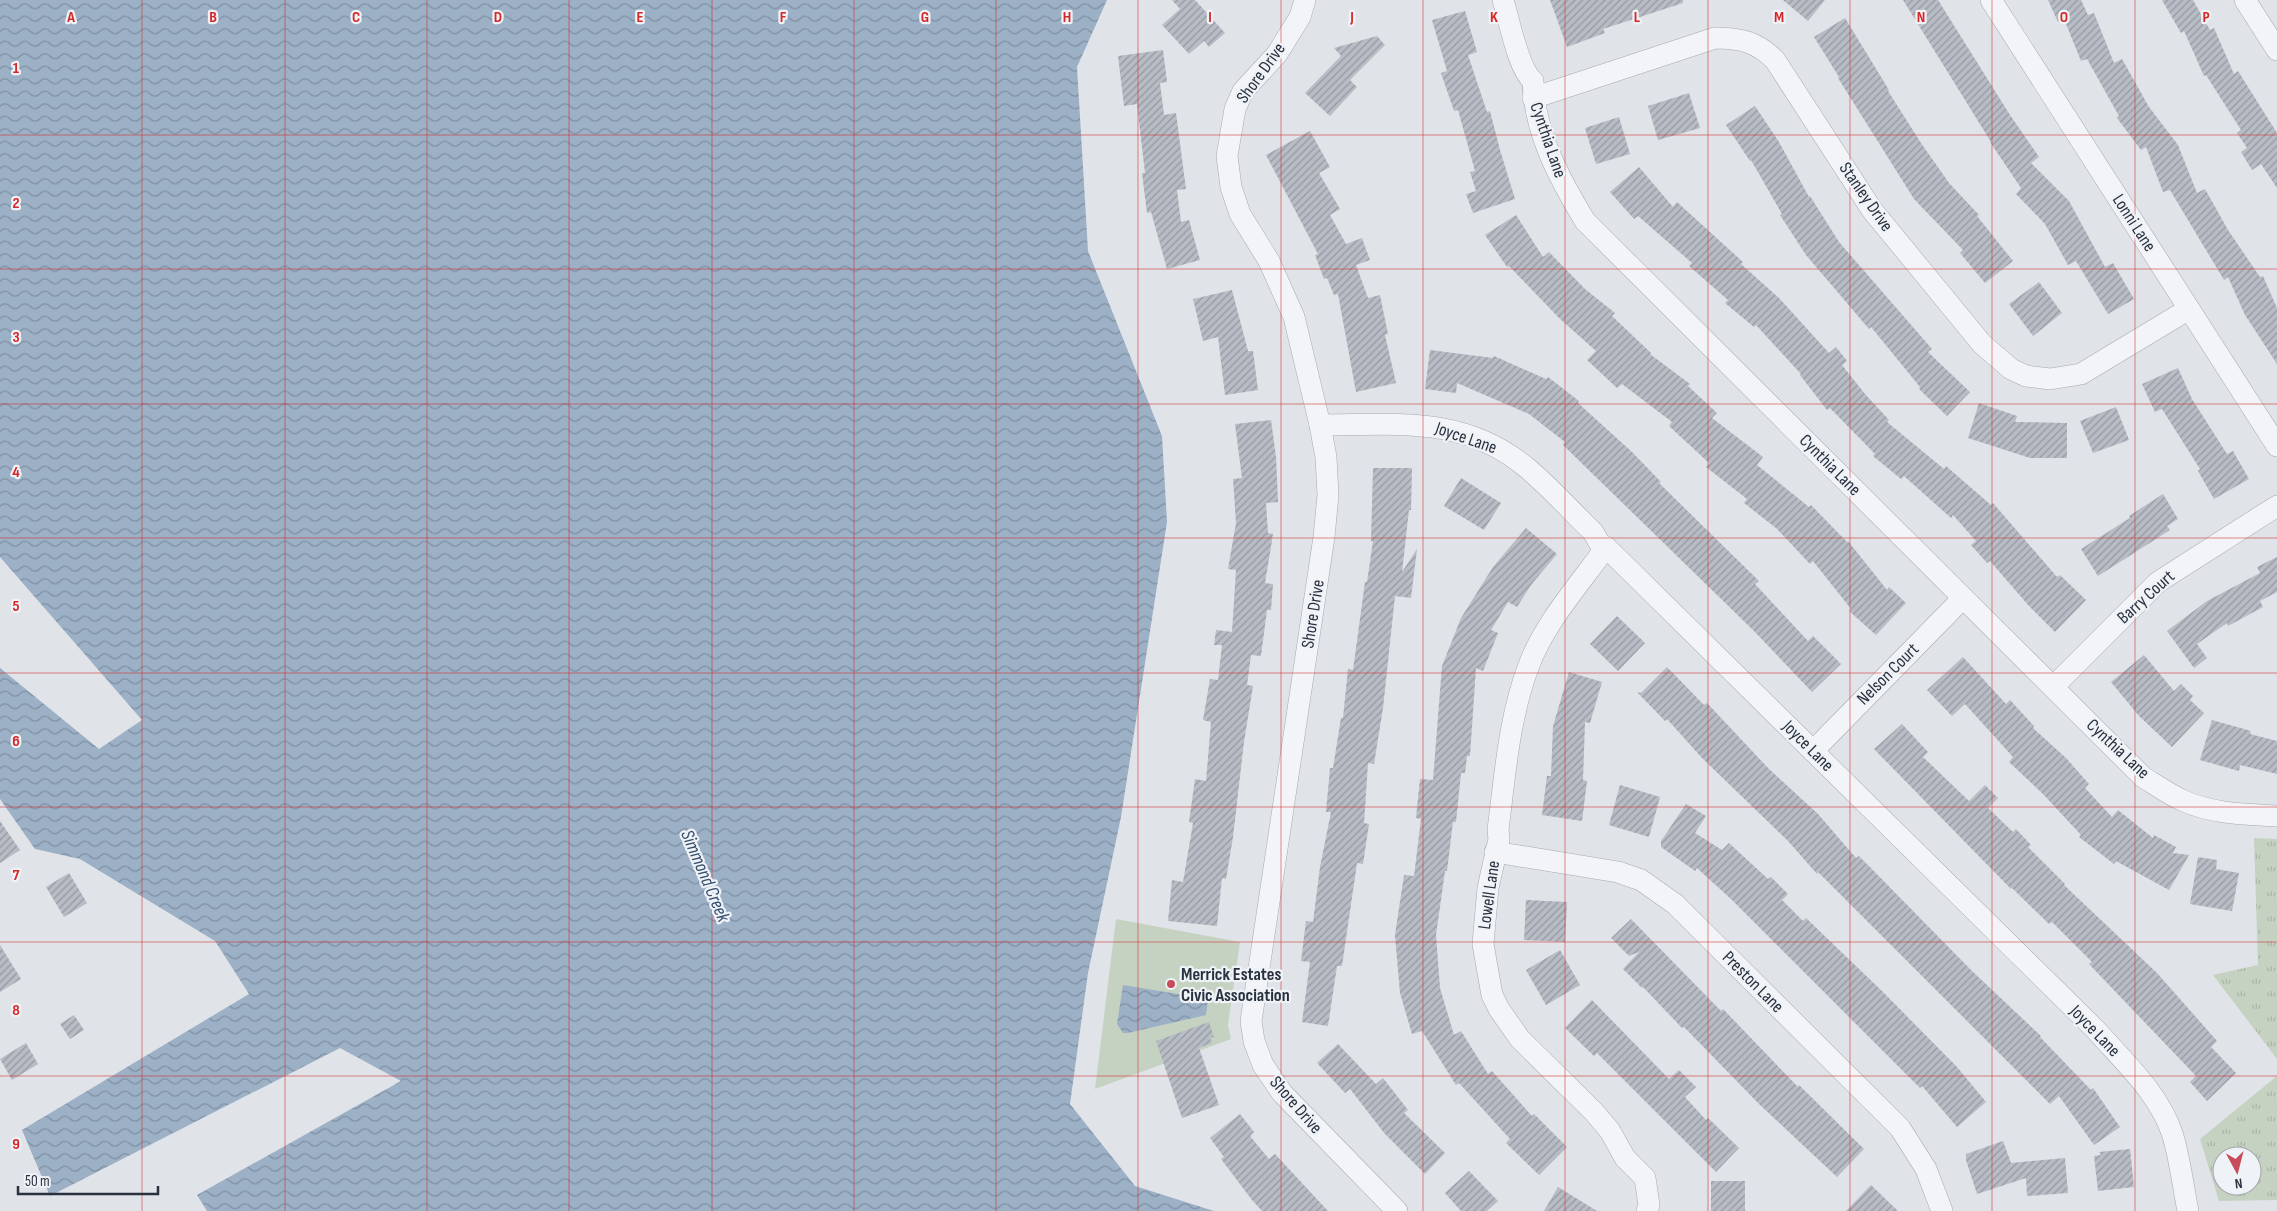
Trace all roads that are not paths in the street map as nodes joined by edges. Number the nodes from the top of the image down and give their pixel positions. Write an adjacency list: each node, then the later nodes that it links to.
1 (1305, 0): 8 (street, Shore Drive)
2 (1503, 0): 6 (street, Cynthia Lane)
3 (1991, 0): 7 (street, Lonni Lane)
4 (2245, 0): 5 (street)
5 (2277, 50)
6 (1533, 98): 7 (street, Stanley Drive); 12 (street, Cynthia Lane)
7 (2189, 308): 9 (street, Lonni Lane)
8 (1320, 425): 11 (street, Joyce Lane); 17 (street, Shore Drive)
9 (2277, 446)
10 (2277, 506): 13 (street, Barry Court)
11 (1606, 547): 14 (street, Joyce Lane); 16 (street, Lowell Lane)
12 (1963, 598): 13 (street, Cynthia Lane); 14 (street, Nelson Court)
13 (2053, 687): 15 (street, Cynthia Lane)
14 (1813, 751): 20 (street, Joyce Lane)
15 (2277, 816)
16 (1494, 852): 18 (street, Lowell Lane); 19 (street, Preston Lane)
17 (1397, 1211)
18 (1647, 1211)
19 (1942, 1211)
20 (2188, 1211)

